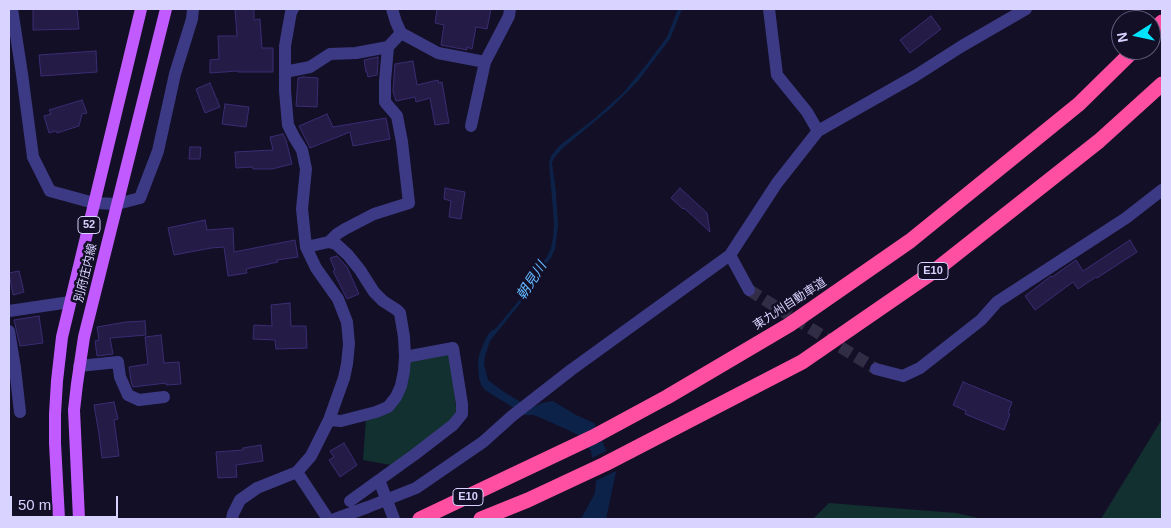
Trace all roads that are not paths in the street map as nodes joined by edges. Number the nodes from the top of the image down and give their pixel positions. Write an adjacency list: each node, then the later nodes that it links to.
1 (12, 9): 19 (street)
2 (141, 9): 19 (main road, 別府庄内線 / 52)
3 (166, 9): 20 (main road, 別府庄内線 / 52)
4 (193, 9): 20 (street)
5 (293, 9): 14 (street)
6 (392, 9): 10 (street)
7 (510, 9): 13 (street)
8 (769, 9): 17 (street)
9 (1026, 9): 17 (street)
10 (401, 33): 11 (street); 13 (street)
11 (388, 47): 14 (street); 21 (street)
12 (1124, 60): 43 (highway, 東九州自動車道 / E10)
13 (485, 62): 16 (street)
14 (285, 72): 22 (street)
15 (1162, 84): 44 (highway, E10)
16 (471, 126)
17 (818, 131): 23 (street)
18 (1162, 190): 30 (street)
19 (94, 203): 20 (street); 25 (main road, 別府庄内線 / 52)
20 (117, 204): 29 (main road, 別府庄内線 / 52)
21 (329, 242): 22 (street); 28 (street)
22 (306, 247): 33 (street)
23 (730, 255): 24 (street); 41 (street)
24 (749, 290)
25 (70, 302): 26 (street); 37 (main road, 別府庄内線 / 52)
26 (9, 311)
27 (9, 331): 32 (street)
28 (405, 357): 33 (street); 35 (street)
29 (79, 366): 31 (street); 38 (main road, 別府庄内線 / 52)
30 (876, 369)
31 (164, 397)
32 (20, 412)
33 (329, 420): 34 (street)
34 (297, 472): 39 (street); 40 (street)
35 (379, 480): 36 (street); 42 (street)
36 (350, 501)
37 (59, 519)
38 (79, 519)
39 (232, 519)
40 (328, 519)
41 (335, 519)
42 (394, 519)
43 (420, 519)
44 (481, 519)

